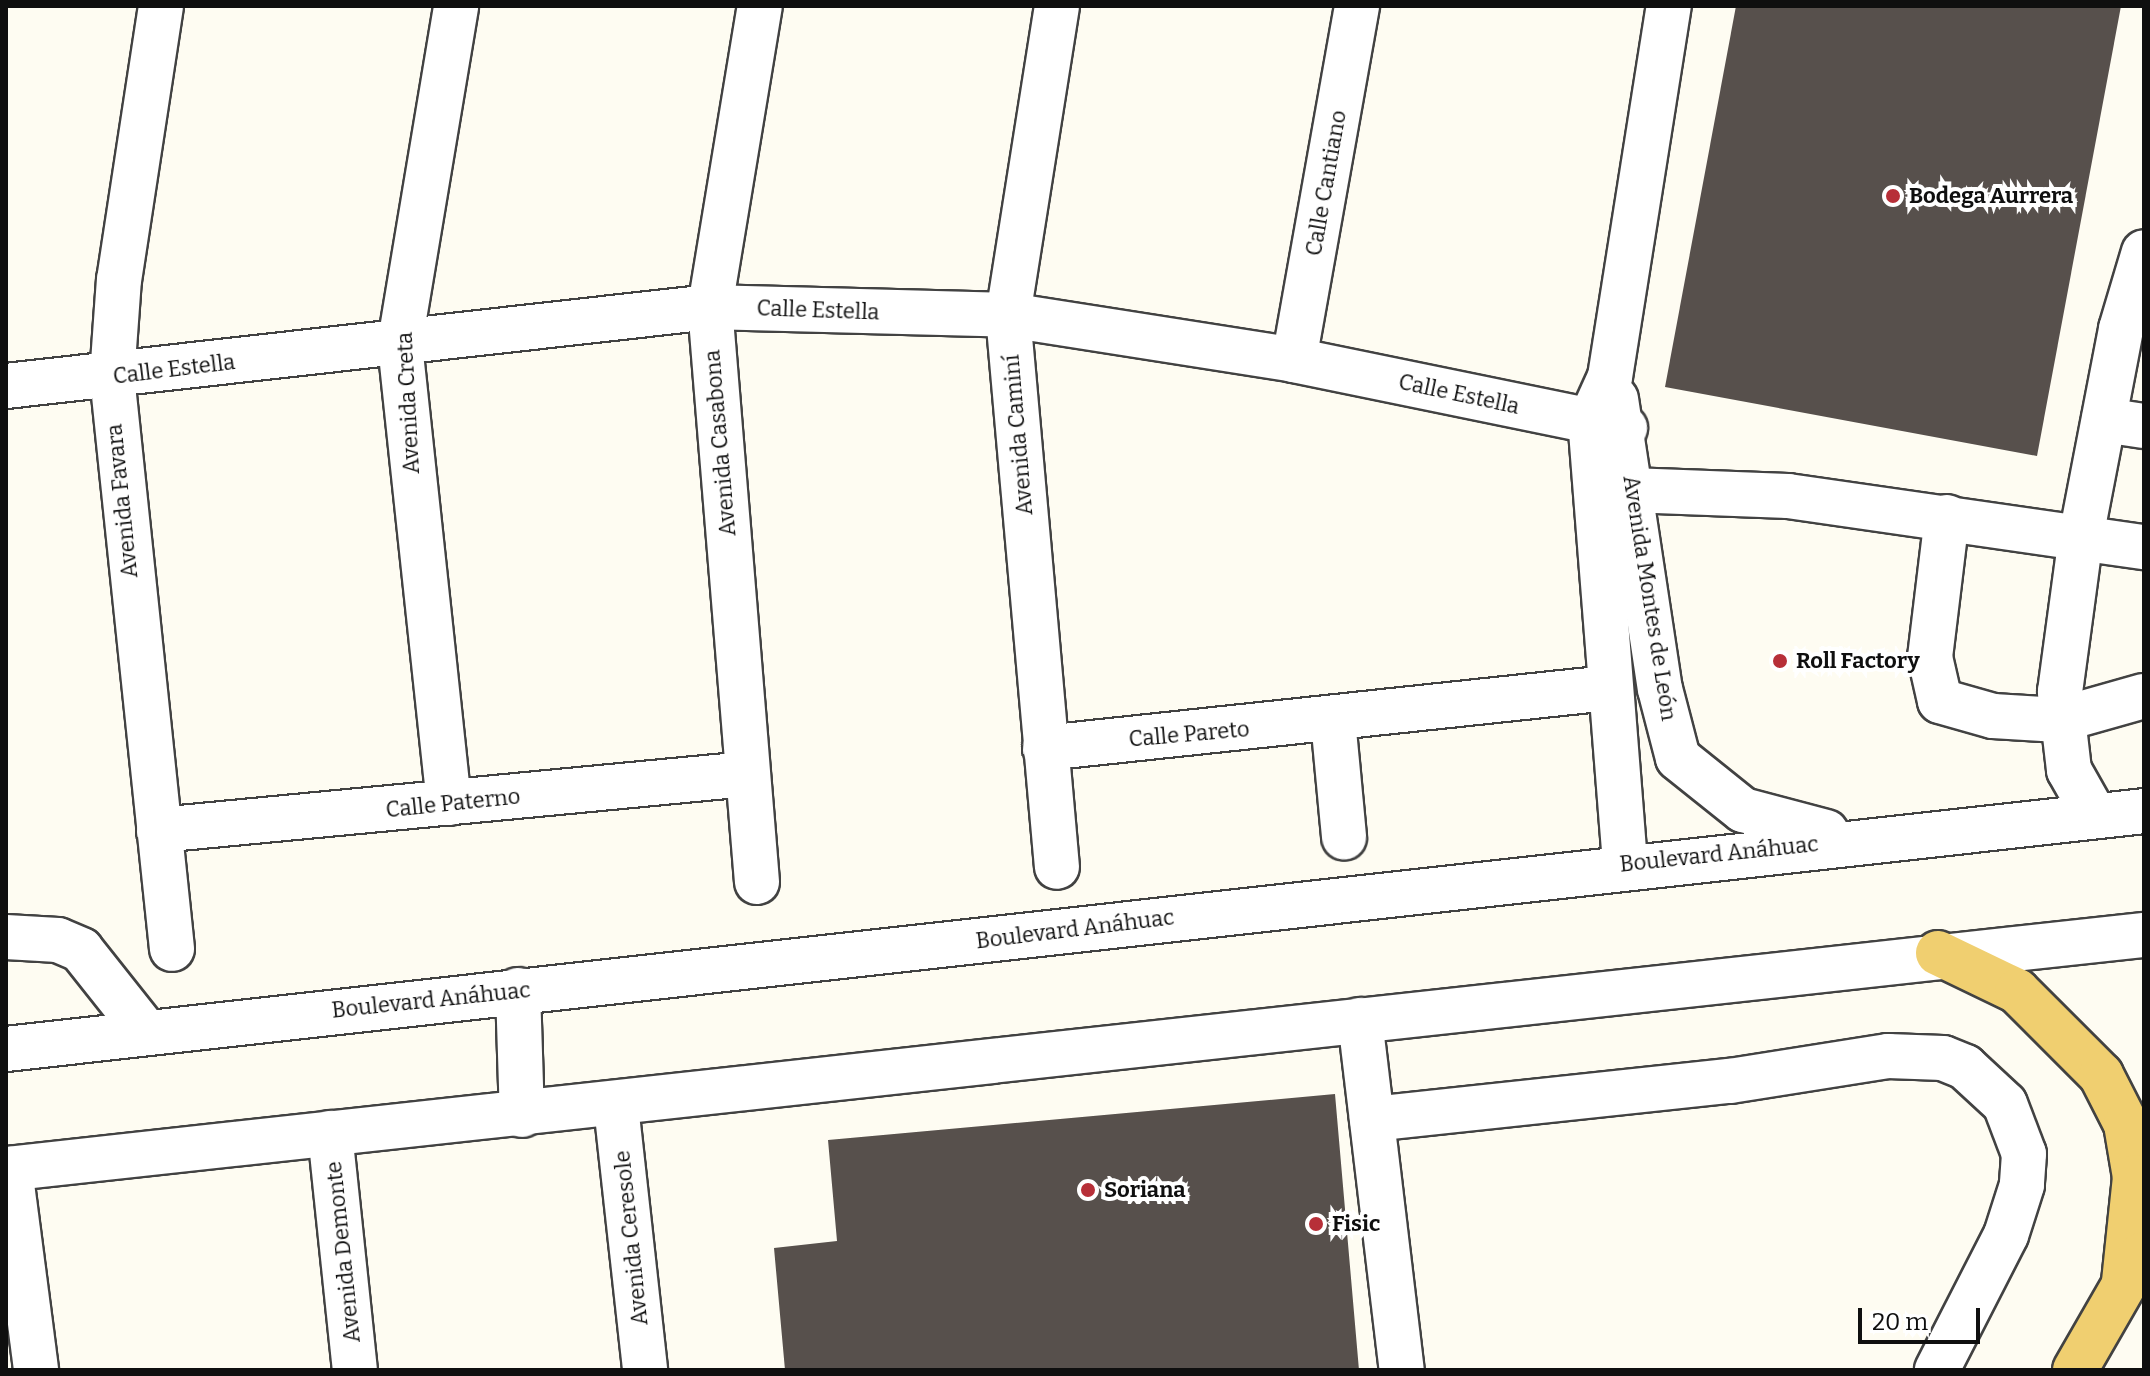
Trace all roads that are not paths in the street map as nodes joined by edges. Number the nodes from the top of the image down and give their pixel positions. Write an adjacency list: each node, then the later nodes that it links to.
1 (161, 6): 13 (street, Avenida Favara)
2 (456, 6): 11 (street, Avenida Creta)
3 (760, 6): 8 (street, Avenida Casabona)
4 (1057, 6): 10 (street, Avenida Caminí)
5 (1357, 6): 12 (street, Calle Cantiano)
6 (1669, 6): 16 (street, Avenida Montes de León)
7 (2144, 252): 9 (street)
8 (710, 307): 10 (street, Calle Estella); 11 (street, Calle Estella); 26 (street, Avenida Casabona)
9 (2135, 312): 15 (street)
10 (1008, 315): 12 (street, Calle Estella); 25 (street, Avenida Caminí)
11 (400, 342): 13 (street, Calle Estella); 27 (street, Avenida Creta)
12 (1294, 360): 16 (street, Calle Estella)
13 (112, 376): 14 (street, Calle Estella); 30 (street, Avenida Favara)
14 (6, 386)
15 (2124, 423): 19 (street)
16 (1608, 424): 17 (street, Avenida Montes de León)
17 (1611, 488): 18 (street); 21 (street, Avenida Montes de León); 32 (street, Avenida Montes de León)
18 (1947, 517): 19 (street); 24 (street)
19 (2081, 537): 20 (street); 24 (street)
20 (2144, 547)
21 (1608, 688): 23 (street, Calle Pareto); 33 (street, Avenida Montes de León)
22 (2144, 696): 24 (street)
23 (1333, 720): 25 (street, Calle Pareto); 31 (street)
24 (2059, 720): 29 (street)
25 (1045, 748): 34 (street, Avenida Caminí)
26 (747, 774): 27 (street, Calle Paterno); 35 (street, Avenida Casabona)
27 (449, 803): 30 (street, Calle Paterno)
28 (2144, 811): 29 (street, Boulevard Anáhuac)
29 (2095, 816): 32 (street, Boulevard Anáhuac)
30 (159, 830): 38 (street, Avenida Favara)
31 (1344, 837)
32 (1862, 839): 33 (street, Boulevard Anáhuac)
33 (1625, 863): 40 (street, Boulevard Anáhuac)
34 (1057, 867)
35 (757, 882)
36 (2144, 935): 39 (street)
37 (6, 937): 42 (street)
38 (172, 949)
39 (1938, 953): 41 (street); 49 (main road)
40 (518, 990): 42 (street, Boulevard Anáhuac); 45 (street)
41 (1360, 1020): 44 (street); 46 (street)
42 (146, 1032): 43 (street, Boulevard Anáhuac)
43 (6, 1049)
44 (616, 1106): 45 (street); 52 (street, Avenida Ceresole)
45 (522, 1115): 47 (street)
46 (1372, 1119): 53 (street); 54 (street)
47 (330, 1133): 48 (street); 51 (street, Avenida Demonte)
48 (8, 1169): 50 (street)
49 (2134, 1266): 55 (main road)
50 (36, 1370)
51 (355, 1370)
52 (645, 1370)
53 (1402, 1370)
54 (1937, 1370)
55 (2075, 1370)

